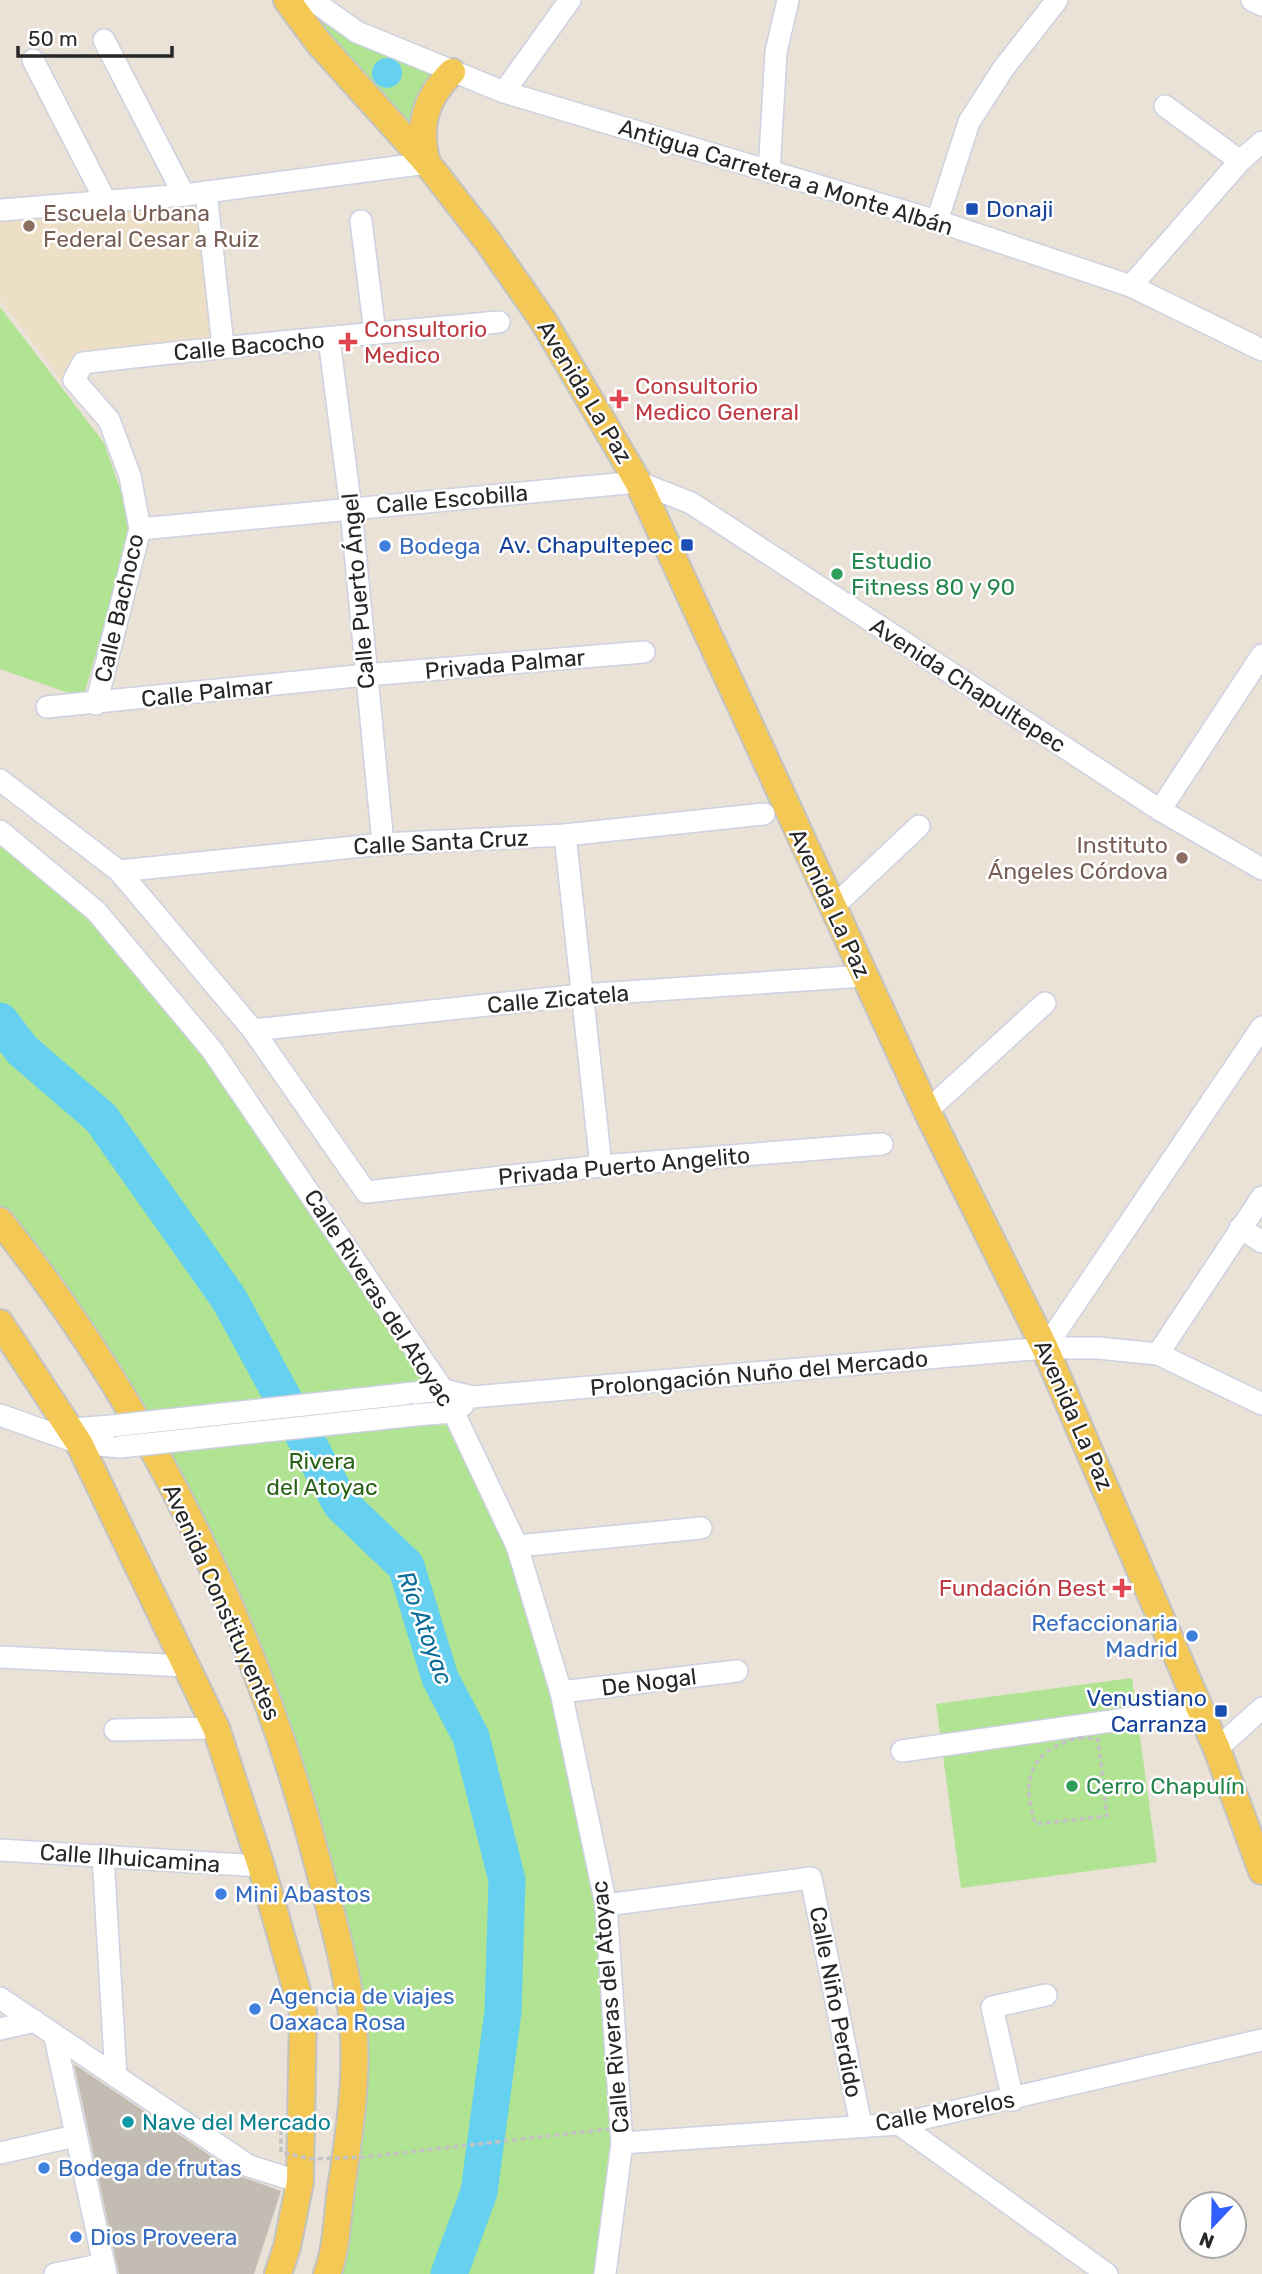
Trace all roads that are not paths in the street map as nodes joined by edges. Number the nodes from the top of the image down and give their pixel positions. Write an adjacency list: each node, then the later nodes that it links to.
1 (287, 0): 15 (main road, Avenida La Paz)
2 (570, 0): 11 (street)
3 (788, 0): 16 (street)
4 (1057, 0): 22 (street)
5 (1252, 0): 7 (street)
6 (320, 2): 10 (street, Antigua Carretera a Monte Albán)
7 (1262, 5)
8 (104, 40): 18 (street)
9 (33, 61): 19 (street)
10 (452, 72): 11 (street, Antigua Carretera a Monte Albán); 15 (main road)
11 (504, 92): 16 (street, Antigua Carretera a Monte Albán)
12 (1166, 106): 14 (street)
13 (1262, 142): 14 (street)
14 (1240, 161): 23 (street)
15 (427, 163): 17 (street); 30 (main road, Avenida La Paz)
16 (769, 172): 22 (street, Antigua Carretera a Monte Albán)
17 (206, 191): 18 (street); 27 (street)
18 (184, 195): 19 (street)
19 (105, 200): 20 (street)
20 (2, 210)
21 (361, 221): 25 (street)
22 (937, 221): 23 (street, Antigua Carretera a Monte Albán)
23 (1131, 286): 28 (street, Antigua Carretera a Monte Albán)
24 (499, 322): 25 (street, Calle Bacocho)
25 (375, 333): 26 (street, Calle Bacocho)
26 (329, 339): 27 (street, Calle Bacocho); 31 (street, Calle Puerto Ángel)
27 (223, 346): 29 (street, Calle Bacocho)
28 (1262, 349)
29 (83, 363): 32 (street, Calle Bachoco)
30 (638, 482): 31 (street, Calle Escobilla); 39 (street, Avenida Chapultepec); 47 (main road, Avenida La Paz)
31 (351, 509): 32 (street, Calle Escobilla); 35 (street, Calle Puerto Ángel)
32 (140, 529): 36 (street, Calle Bachoco)
33 (644, 652): 35 (street, Privada Palmar)
34 (1262, 655): 39 (street)
35 (366, 675): 36 (street, Calle Palmar); 44 (street, Calle Puerto Ángel)
36 (96, 704): 37 (street, Calle Palmar)
37 (47, 707)
38 (0, 780): 46 (street)
39 (1160, 810): 45 (street, Avenida Chapultepec)
40 (764, 814): 43 (street, Calle Santa Cruz)
41 (919, 826): 47 (street)
42 (0, 831): 63 (street, Calle Riveras del Atoyac)
43 (565, 835): 44 (street, Calle Santa Cruz); 49 (street)
44 (383, 844): 46 (street, Calle Santa Cruz)
45 (1262, 869)
46 (118, 871): 52 (street)
47 (833, 907): 48 (main road, Avenida La Paz)
48 (864, 976): 49 (street, Calle Zicatela); 53 (main road, Avenida La Paz)
49 (581, 995): 52 (street, Calle Zicatela); 55 (street)
50 (1045, 1003): 53 (street)
51 (1262, 1027): 61 (street)
52 (253, 1030): 55 (street, Privada Puerto Angelito)
53 (927, 1111): 61 (main road, Avenida La Paz)
54 (882, 1144): 55 (street, Privada Puerto Angelito)
55 (601, 1166)
56 (1262, 1197): 58 (street)
57 (0, 1221): 103 (main road, Avenida Constituyentes)
58 (1240, 1228): 59 (street); 62 (street)
59 (1262, 1242)
60 (0, 1323): 68 (main road)
61 (1045, 1348): 62 (street, Prolongación Nuño del Mercado); 64 (street, Prolongación Nuño del Mercado); 75 (main road, Avenida La Paz)
62 (1158, 1354): 65 (street, Prolongación Nuño del Mercado)
63 (443, 1390): 64 (street, Prolongación Nuño del Mercado); 66 (street, Calle Riveras del Atoyac); 68 (street, Prolongación Nuño del Mercado, bridge)
64 (473, 1397): 66 (street)
65 (1262, 1404)
66 (453, 1412): 68 (street, bridge); 70 (street, Calle Riveras del Atoyac)
67 (0, 1415): 68 (street)
68 (75, 1436): 72 (main road)
69 (701, 1528): 70 (street)
70 (517, 1546): 74 (street, Calle Riveras del Atoyac)
71 (0, 1657): 72 (street)
72 (186, 1666): 77 (main road)
73 (737, 1671): 74 (street, De Nogal)
74 (561, 1692): 85 (street, Calle Riveras del Atoyac)
75 (1199, 1705): 79 (main road, Avenida La Paz); 80 (street)
76 (1260, 1713): 79 (street)
77 (216, 1728): 78 (street); 83 (main road)
78 (116, 1730)
79 (1217, 1749): 84 (main road, Avenida La Paz)
80 (902, 1751)
81 (0, 1850): 82 (street, Calle Ilhuicamina)
82 (103, 1855): 83 (street, Calle Ilhuicamina); 92 (street)
83 (261, 1866): 99 (main road)
84 (1262, 1871)
85 (606, 1905): 95 (street, Calle Niño Perdido); 97 (street, Calle Riveras del Atoyac)
86 (1046, 1995): 93 (street)
87 (0, 1998): 88 (street)
88 (35, 2021): 89 (street); 90 (street)
89 (0, 2029)
90 (55, 2037): 92 (street); 96 (street)
91 (1262, 2040): 93 (street, Calle Morelos)
92 (116, 2077): 99 (street)
93 (1013, 2100): 94 (street, Calle Morelos)
94 (899, 2124): 95 (street, Calle Morelos); 105 (street)
95 (861, 2125): 97 (street, Calle Morelos)
96 (75, 2136): 98 (street); 100 (street)
97 (616, 2136): 104 (street, Calle Riveras del Atoyac)
98 (0, 2153)
99 (300, 2182): 102 (main road)
100 (105, 2269): 101 (street)
101 (55, 2274)
102 (278, 2274)
103 (327, 2274)
104 (605, 2274)
105 (1107, 2274)

